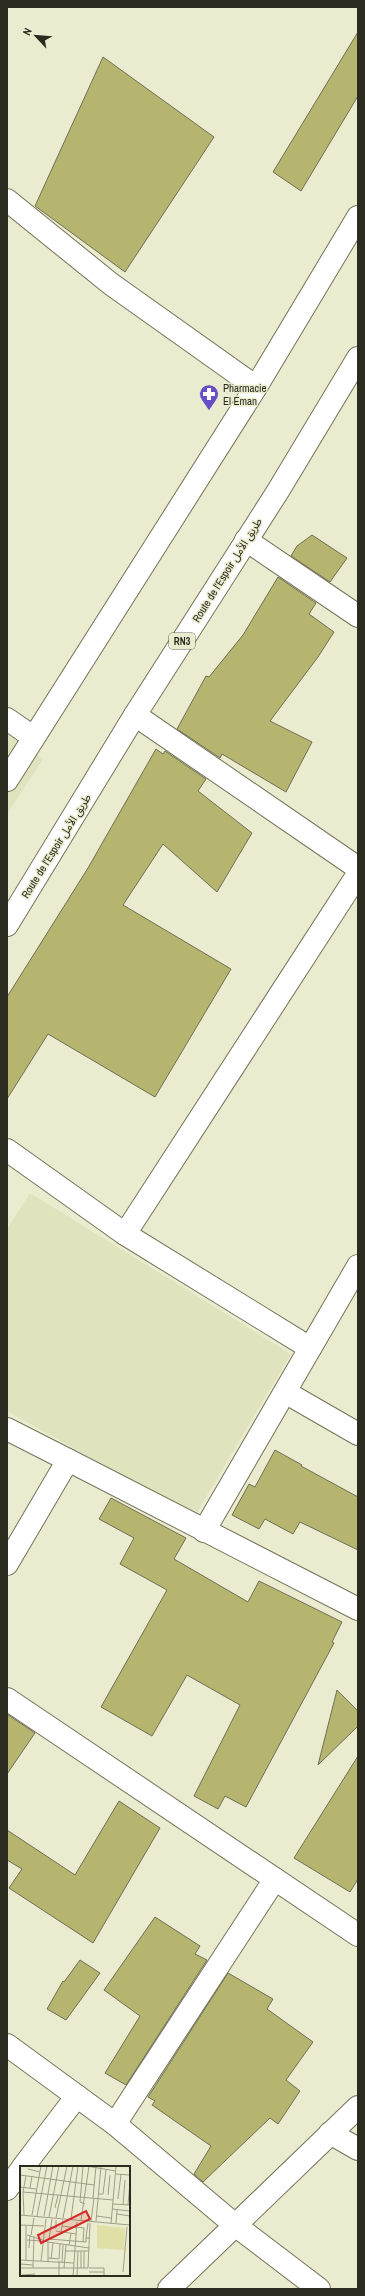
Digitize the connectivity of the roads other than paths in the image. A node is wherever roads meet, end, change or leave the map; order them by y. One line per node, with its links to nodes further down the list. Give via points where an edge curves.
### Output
1 (7, 200): 4 (main road, via 111,284)
2 (358, 217): 4 (main road)
3 (358, 358): 5 (main road, Route de l’Espoir طريق الأمل / RN3)
4 (256, 387): 9 (main road)
5 (246, 540): 6 (main road); 7 (main road, Route de l’Espoir طريق الأمل / RN3)
6 (358, 616)
7 (135, 715): 11 (main road); 13 (main road, Route de l’Espoir طريق الأمل / RN3)
8 (7, 719): 9 (main road)
9 (33, 737): 10 (main road)
10 (7, 780)
11 (358, 868)
12 (358, 874): 15 (main road)
13 (7, 925)
14 (7, 1150): 15 (main road)
15 (125, 1234): 17 (main road)
16 (358, 1266): 17 (main road)
17 (310, 1348): 18 (main road)
18 (285, 1392): 20 (main road); 22 (main road)
19 (7, 1429): 21 (main road)
20 (358, 1434)
21 (68, 1460): 22 (main road); 23 (main road)
22 (204, 1531): 24 (main road)
23 (7, 1564)
24 (358, 1609)
25 (7, 1699): 26 (main road)
26 (275, 1879): 27 (main road); 31 (main road)
27 (358, 1934)
28 (7, 2045): 29 (main road)
29 (76, 2096): 31 (main road); 34 (main road)
30 (358, 2107): 32 (main road)
31 (115, 2124): 37 (main road)
32 (330, 2133): 33 (main road); 37 (main road)
33 (358, 2150)
34 (25, 2166)
35 (20, 2171): 36 (main road)
36 (7, 2189)
37 (235, 2225): 38 (main road); 39 (main road)
38 (315, 2288)
39 (170, 2289)

